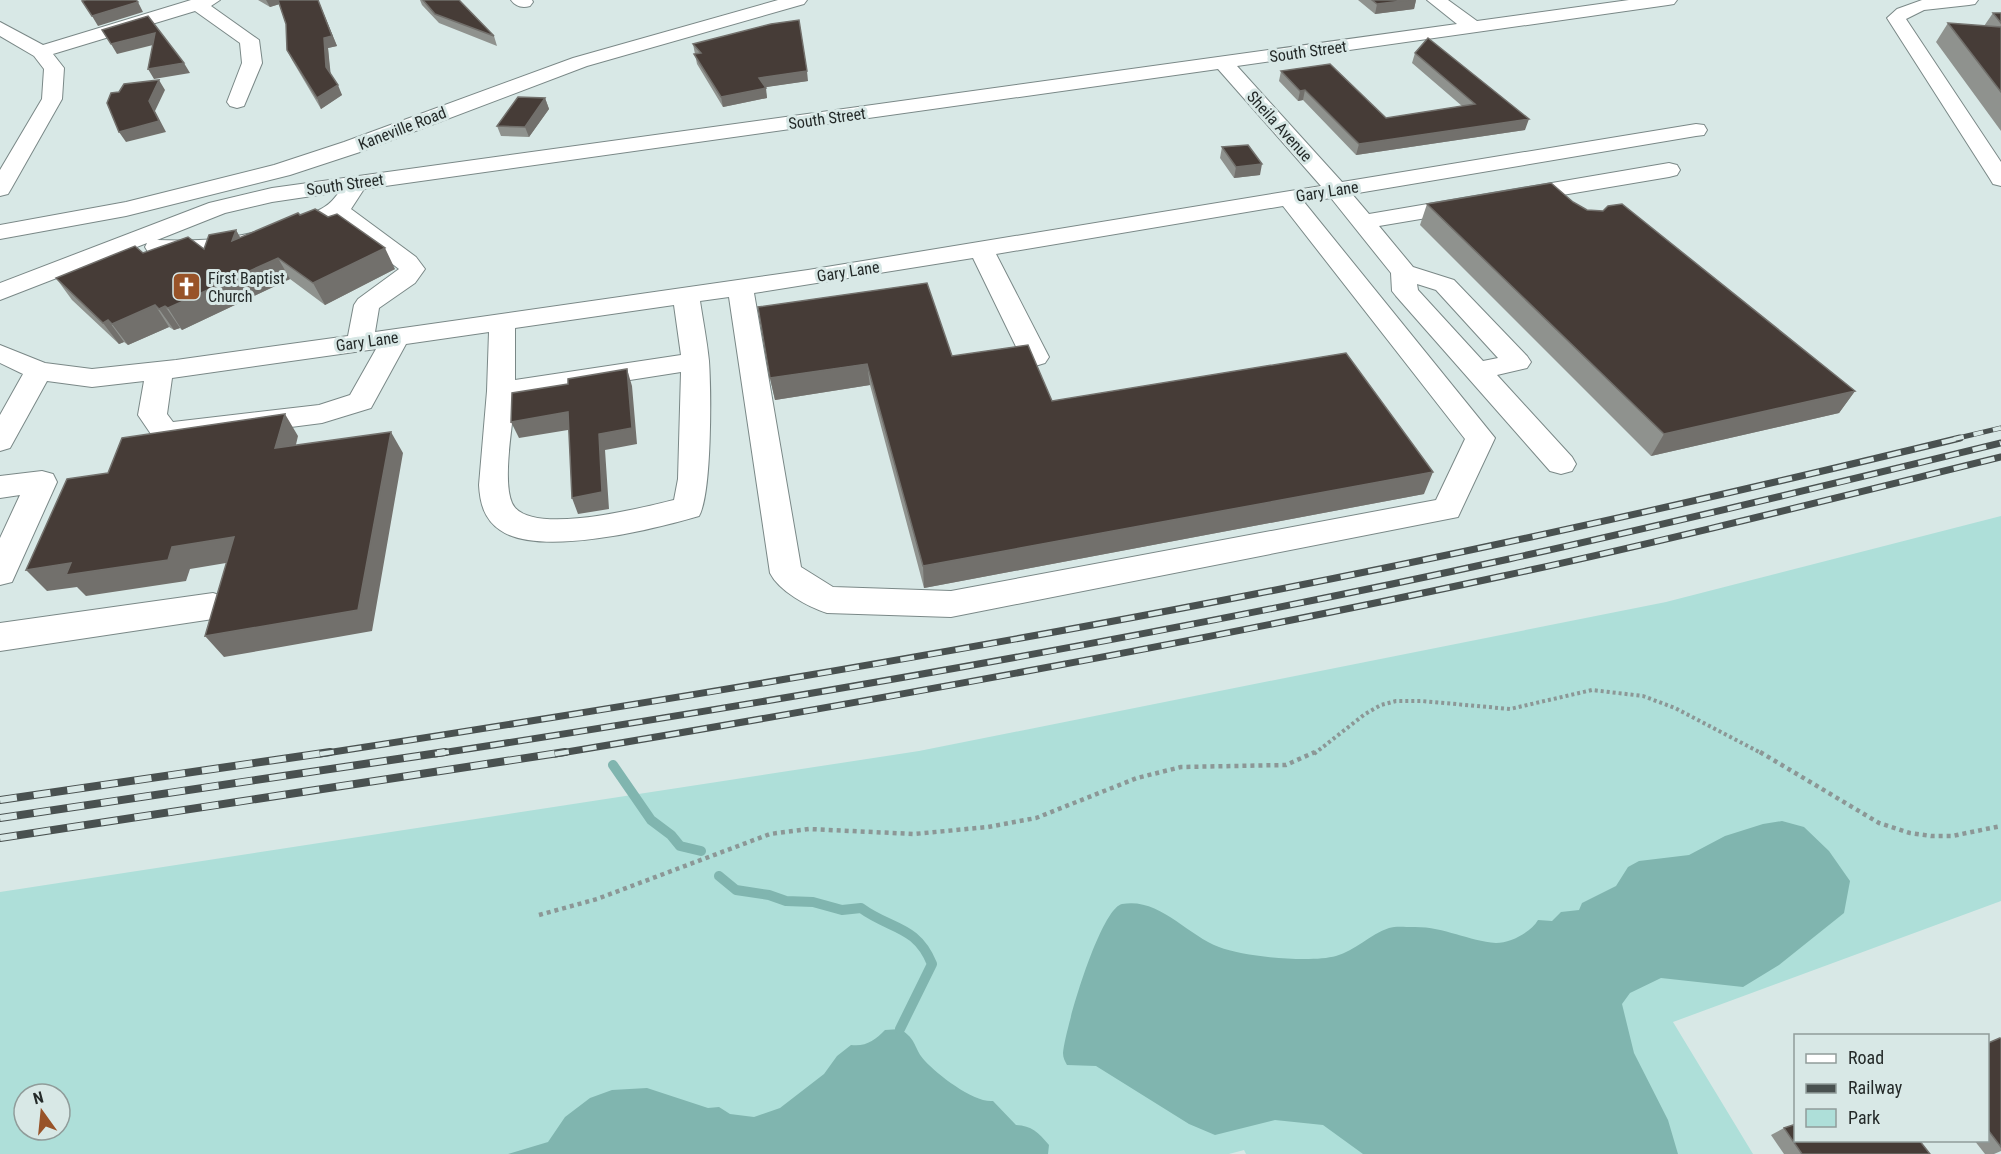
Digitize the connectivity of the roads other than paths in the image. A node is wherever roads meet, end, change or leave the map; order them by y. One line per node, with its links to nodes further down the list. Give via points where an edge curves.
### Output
1 (798, 0): 24 (street, Kaneville Road, via 580,62 282,170 126,209)
2 (1436, 0): 7 (street)
3 (1668, 0): 7 (street, South Street)
4 (1969, 0): 15 (street, via 1915,8 1896,18)
5 (204, 2): 8 (street); 10 (street, via 249,40 252,47 252,62)
6 (0, 28): 8 (street)
7 (1474, 28): 9 (street, South Street)
8 (41, 52): 13 (street, via 54,68 52,99)
9 (1224, 63): 16 (street, South Street); 18 (street, Sheila Avenue)
10 (237, 102)
11 (1696, 130): 18 (street, Gary Lane)
12 (0, 142): 13 (street)
13 (27, 143): 17 (street)
14 (1669, 170): 19 (street)
15 (2001, 179)
16 (357, 183): 21 (street); 25 (street, South Street, via 272,195 218,208)
17 (1, 187)
18 (1336, 189): 20 (street, Gary Lane); 23 (street, Sheila Avenue)
19 (1546, 191): 22 (street); 23 (street)
20 (1288, 197): 26 (street, Gary Lane); 28 (street, via 1480,438 1447,509 951,604 827,600 786,573)
21 (338, 211): 25 (street, via 277,235 232,246 188,249); 33 (street, via 412,269 406,278 367,305)
22 (1569, 212)
23 (1363, 222): 27 (street, Sheila Avenue)
24 (0, 232)
25 (126, 243): 29 (street, South Street)
26 (981, 249): 28 (street, Gary Lane); 35 (street)
27 (1404, 272): 39 (street, via 1405,291); 39 (street, via 1445,285 1517,362)
28 (740, 287): 30 (street, Gary Lane)
29 (0, 292)
30 (687, 295): 31 (street, Gary Lane); 36 (street)
31 (502, 322): 32 (street, Gary Lane); 40 (street)
32 (396, 337): 33 (street, Gary Lane); 38 (street, via 361,401 322,414 165,433 152,416)
33 (360, 342): 38 (street, Gary Lane)
34 (0, 353): 37 (street, Gary Lane)
35 (1035, 357)
36 (695, 361): 40 (street); 40 (street, via 693,479 688,508 581,530 514,526 499,511 493,482)
37 (39, 370): 38 (street, Gary Lane, via 92,378); 41 (street)
38 (160, 370)
39 (1477, 371): 42 (street)
40 (501, 391)
41 (0, 441)
42 (1561, 464)
43 (0, 487): 44 (street, via 42,482)
44 (0, 573)
45 (213, 606): 46 (street)
46 (0, 637)

